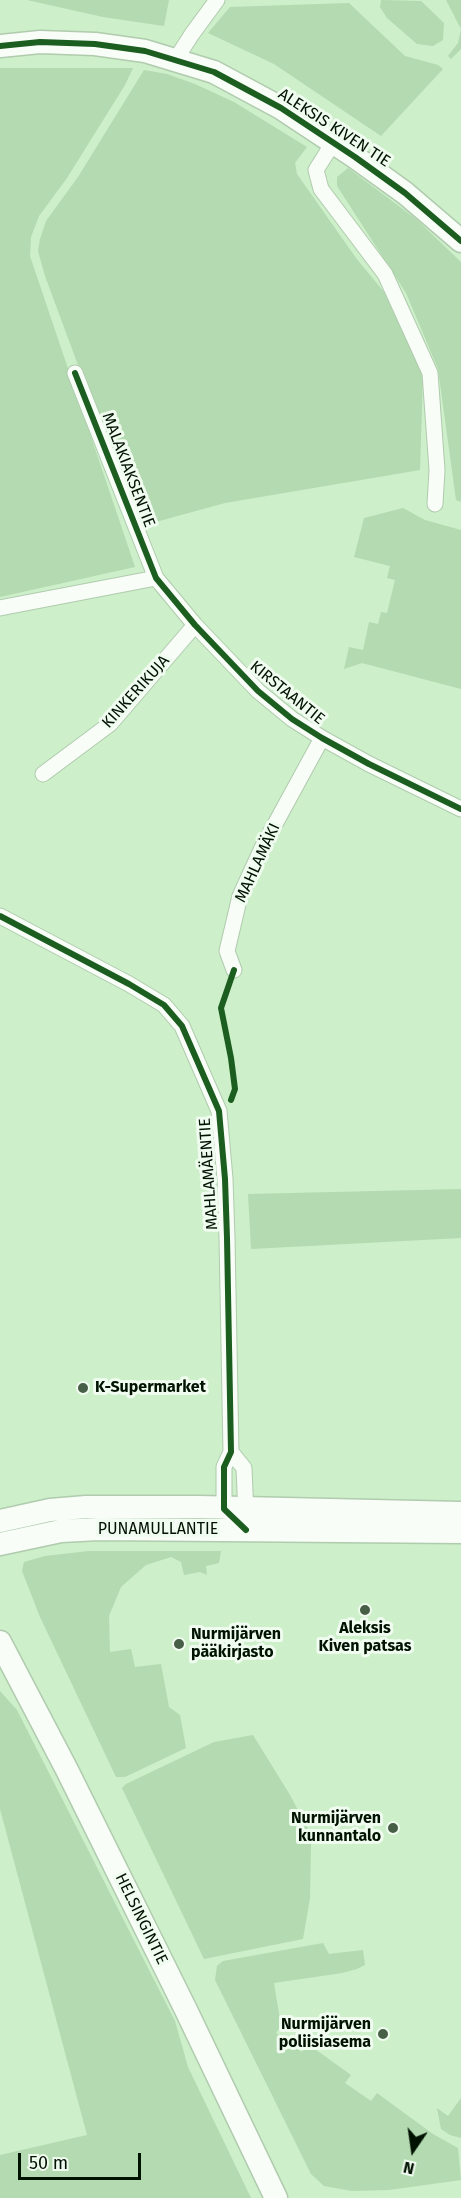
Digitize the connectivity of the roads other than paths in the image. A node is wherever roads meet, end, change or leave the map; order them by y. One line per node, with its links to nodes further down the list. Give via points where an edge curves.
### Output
1 (217, 0): 3 (street)
2 (0, 46): 3 (street, ALEKSIS KIVEN TIE, via 40,42 95,44)
3 (176, 59): 4 (street, ALEKSIS KIVEN TIE, via 214,72 281,108)
4 (333, 143): 5 (street, ALEKSIS KIVEN TIE, via 405,193); 7 (street, via 316,170 321,189 385,274 430,373 437,470)
5 (461, 241)
6 (75, 373): 8 (street, MALAKIAKSENTIE)
7 (435, 504)
8 (156, 578): 9 (street); 10 (street, KIRSTAANTIE)
9 (0, 608)
10 (195, 625): 11 (street, KIRSTAANTIE, via 258,691); 12 (street, KINKERIKUJA, via 110,724)
11 (322, 738): 13 (street, KIRSTAANTIE); 15 (street, MAHLAMÄKI, via 240,896 227,951)
12 (43, 774)
13 (461, 809)
14 (0, 916): 16 (street, MAHLAMÄENTIE, via 164,1005 182,1026 219,1111 225,1179)
15 (234, 970)
16 (231, 1452): 18 (street, MAHLAMÄENTIE, via 224,1467); 18 (street, MAHLAMÄENTIE, via 244,1468)
17 (461, 1513): 18 (street, PUNAMULLANTIE)
18 (238, 1516): 19 (street, PUNAMULLANTIE, via 86,1507); 20 (street, PUNAMULLANTIE); 21 (street, PUNAMULLANTIE, via 61,1531)
19 (0, 1521)
20 (461, 1532)
21 (0, 1544)
22 (0, 1642): 23 (street, HELSINGINTIE, via 181,1999)
23 (276, 2198)

